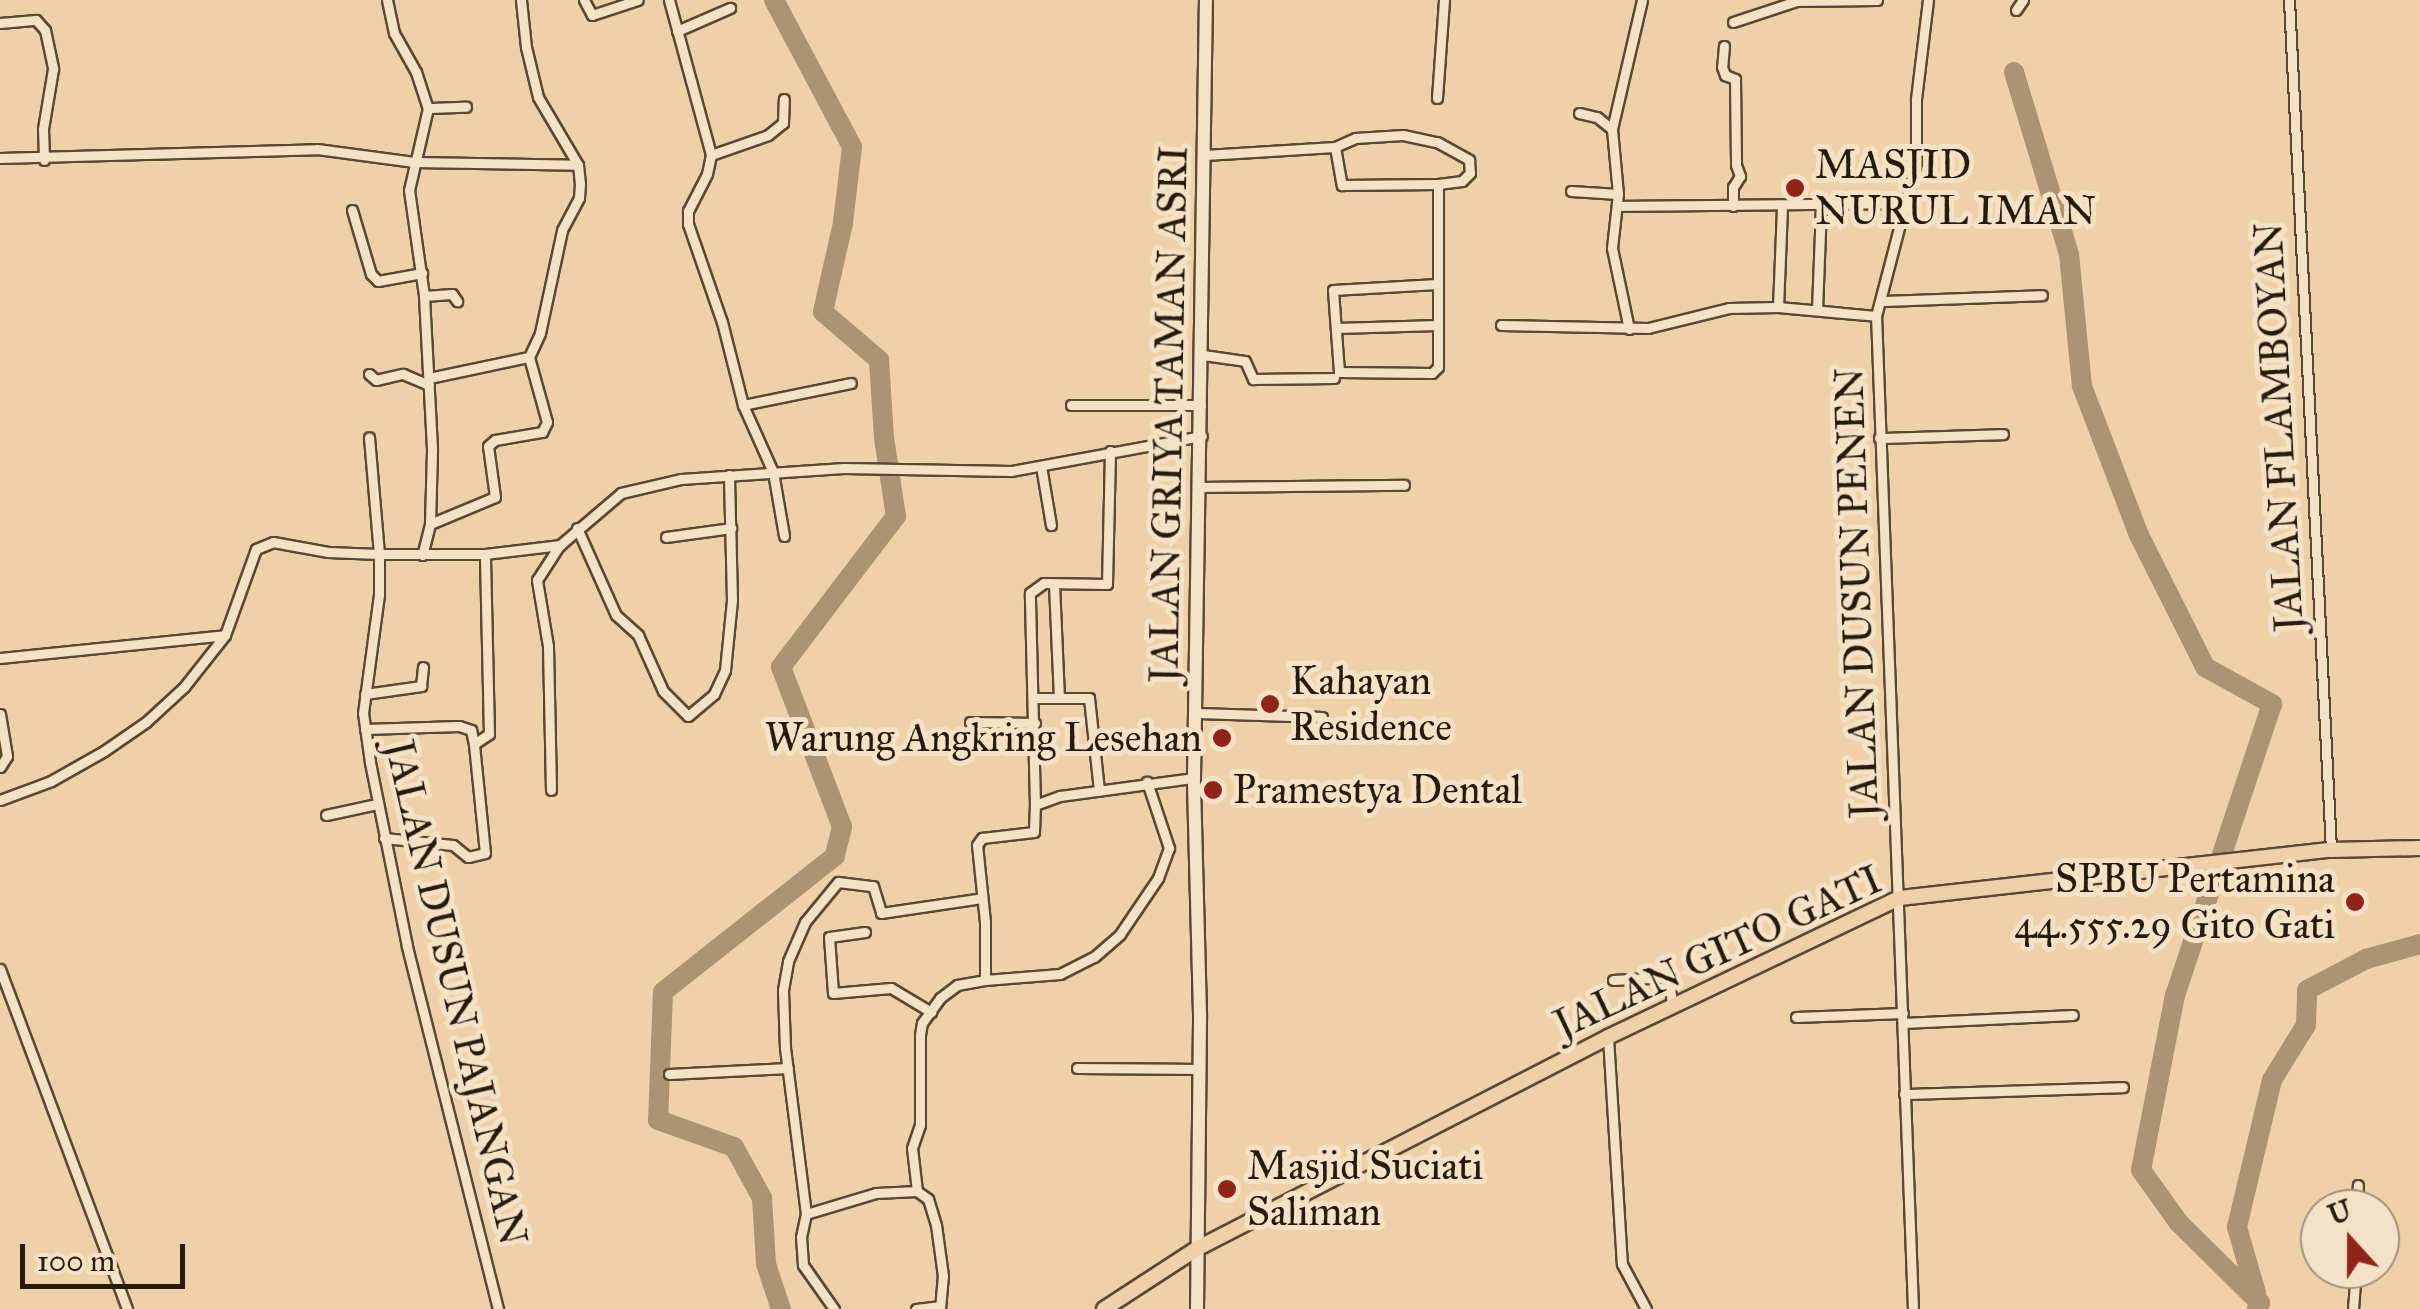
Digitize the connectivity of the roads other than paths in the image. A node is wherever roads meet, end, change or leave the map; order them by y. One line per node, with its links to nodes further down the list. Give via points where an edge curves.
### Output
1 (387, 0): 22 (street, via 394,34)
2 (521, 0): 31 (street, via 538,98)
3 (584, 0): 4 (street, via 592,16)
4 (638, 0)
5 (669, 0): 17 (street)
6 (1206, 0): 27 (street, JALAN GRIYA TAMAN ASRI)
7 (1444, 0): 19 (street)
8 (1642, 0): 24 (street)
9 (1877, 0): 15 (street, via 1797,1)
10 (1928, 0): 35 (street, JALAN DUSUN PENEN, via 1916,155)
11 (2023, 0): 14 (street)
12 (2288, 0): 108 (street, JALAN FLAMBOYAN)
13 (730, 8): 17 (street)
14 (2016, 10)
15 (1733, 22)
16 (0, 23): 29 (street, via 36,20 45,30 53,69)
17 (677, 30): 26 (street)
18 (1724, 46): 37 (street, via 1722,68 1735,78 1740,176)
19 (1438, 98)
20 (784, 100): 26 (street, via 783,123 768,135)
21 (466, 107): 22 (street)
22 (428, 108): 30 (street)
23 (1580, 113): 24 (street)
24 (1612, 128): 34 (street)
25 (1335, 147): 27 (street); 32 (street, via 1342,184); 32 (street, via 1355,138 1403,135 1438,142 1469,160 1470,173 1462,182)
26 (711, 155): 60 (street, via 688,224)
27 (1205, 155): 54 (street, JALAN GRIYA TAMAN ASRI)
28 (0, 158): 29 (street)
29 (44, 160): 30 (street, via 317,149)
30 (414, 162): 31 (street); 41 (street, via 410,206)
31 (578, 165): 55 (street, via 578,198 562,230)
32 (1438, 184): 42 (street)
33 (1570, 191): 34 (street)
34 (1618, 194): 36 (street)
35 (1905, 203): 38 (street); 46 (street, JALAN DUSUN PENEN)
36 (1618, 206): 37 (street); 53 (street, via 1612,248)
37 (1733, 206): 39 (street)
38 (1821, 206): 39 (street); 48 (street)
39 (1782, 207): 47 (street)
40 (352, 210): 41 (street, via 378,281)
41 (422, 273): 44 (street)
42 (1436, 284): 50 (street); 52 (street, via 1339,286 1332,294)
43 (2042, 295): 46 (street)
44 (424, 296): 45 (street, via 452,294); 58 (street)
45 (458, 301)
46 (1882, 301): 49 (street, JALAN DUSUN PENEN)
47 (1778, 307): 48 (street); 53 (street, via 1714,310)
48 (1817, 310): 49 (street)
49 (1876, 316): 66 (street, JALAN DUSUN PENEN)
50 (1438, 325): 52 (street); 52 (street, via 1439,363 1432,373 1338,372)
51 (1502, 325): 53 (street)
52 (1336, 328)
53 (1629, 329)
54 (1203, 356): 57 (street, via 1245,361 1253,379); 62 (street, JALAN GRIYA TAMAN ASRI)
55 (529, 357): 58 (street); 73 (street, via 547,414 542,432 494,440 488,446 495,498)
56 (369, 374): 58 (street, via 376,380 403,374)
57 (1334, 378)
58 (429, 382): 73 (street)
59 (852, 383): 60 (street)
60 (744, 405): 69 (street)
61 (1071, 405): 62 (street)
62 (1201, 405): 64 (street, JALAN GRIYA TAMAN ASRI)
63 (2003, 434): 66 (street)
64 (1202, 436): 67 (street); 72 (street, JALAN GRIYA TAMAN ASRI)
65 (370, 437): 80 (street, JALAN DUSUN PAJANGAN)
66 (1879, 438): 110 (street, JALAN DUSUN PENEN)
67 (1110, 451): 68 (street); 83 (street, via 1107,584)
68 (1040, 466): 69 (street, via 976,473); 74 (street)
69 (773, 472): 70 (street); 77 (street)
70 (729, 476): 75 (street, via 637,486); 76 (street)
71 (1404, 485): 72 (street)
72 (1202, 487): 90 (street, JALAN GRIYA TAMAN ASRI)
73 (430, 524): 82 (street)
74 (1051, 526)
75 (577, 528): 76 (street, via 616,615 638,635 663,691 688,716 714,694 726,670); 79 (street)
76 (731, 528): 78 (street)
77 (784, 536)
78 (666, 537)
79 (560, 545): 81 (street); 100 (street, via 537,580 548,646)
80 (379, 554): 82 (street); 84 (street, via 264,544 252,557); 87 (street, JALAN DUSUN PAJANGAN)
81 (485, 554): 82 (street); 96 (street, via 492,723 484,741)
82 (422, 555)
83 (1054, 584): 88 (street); 89 (street, via 1034,586 1030,593)
84 (225, 635): 85 (street); 102 (street, via 146,722 51,780)
85 (0, 658)
86 (423, 667): 87 (street, via 422,686)
87 (365, 694): 95 (street, JALAN DUSUN PAJANGAN)
88 (1059, 697): 89 (street); 101 (street, via 1090,700)
89 (1034, 698): 94 (street)
90 (1198, 713): 92 (street); 98 (street, JALAN GRIYA TAMAN ASRI)
91 (0, 714): 97 (street, via 7,756)
92 (1322, 717)
93 (970, 722): 94 (street)
94 (1034, 724): 104 (street)
95 (364, 728): 96 (street, via 459,726 471,730); 103 (street, JALAN DUSUN PAJANGAN)
96 (474, 744): 106 (street, via 485,853 468,857 453,844)
97 (0, 767)
98 (1194, 778): 99 (street); 123 (street, JALAN GRIYA TAMAN ASRI)
99 (1147, 782): 101 (street); 113 (street, via 1170,848 1120,934 1060,974)
100 (551, 790)
101 (1098, 790): 104 (street)
102 (0, 800)
103 (378, 804): 105 (street); 106 (street, JALAN DUSUN PAJANGAN)
104 (1035, 805): 109 (street, via 1034,832 982,838 978,845)
105 (326, 814)
106 (384, 838): 134 (street, JALAN DUSUN PAJANGAN)
107 (2420, 848): 108 (main road, JALAN GITO GATI)
108 (2331, 850): 110 (main road, JALAN GITO GATI)
109 (982, 898): 113 (street); 121 (street, via 881,913 873,886 834,885 805,922 788,961)
110 (1900, 898): 115 (main road, JALAN GITO GATI); 119 (street, JALAN DUSUN PENEN)
111 (866, 932): 116 (street, via 829,937 833,993 891,988)
112 (0, 969): 133 (street)
113 (984, 980): 116 (street, via 957,985)
114 (1613, 980): 115 (street, via 1669,977)
115 (1672, 1006): 120 (main road, JALAN GITO GATI)
116 (931, 1012): 129 (street, via 920,1035 920,1125 912,1148)
117 (2073, 1016): 119 (street)
118 (1796, 1017): 119 (street)
119 (1903, 1018): 126 (street, JALAN DUSUN PENEN)
120 (1608, 1037): 131 (main road, JALAN GITO GATI); 139 (street, via 1622,1264)
121 (788, 1068): 124 (street); 130 (street)
122 (1078, 1068): 123 (street)
123 (1199, 1069): 131 (street, JALAN GRIYA TAMAN ASRI)
124 (669, 1074)
125 (2123, 1087): 126 (street)
126 (1904, 1094): 140 (street, JALAN DUSUN PENEN)
127 (2358, 1185): 128 (street)
128 (2358, 1189)
129 (918, 1192): 130 (street, via 876,1192); 132 (street, via 936,1225)
130 (806, 1214): 135 (street, via 803,1265)
131 (1198, 1248): 137 (main road, JALAN GITO GATI); 138 (street, JALAN GRIYA TAMAN ASRI)
132 (940, 1308): 136 (street)
133 (127, 1309)
134 (498, 1309)
135 (834, 1309)
136 (916, 1309)
137 (1104, 1309)
138 (1197, 1309)
139 (1646, 1309)
140 (1912, 1309)

